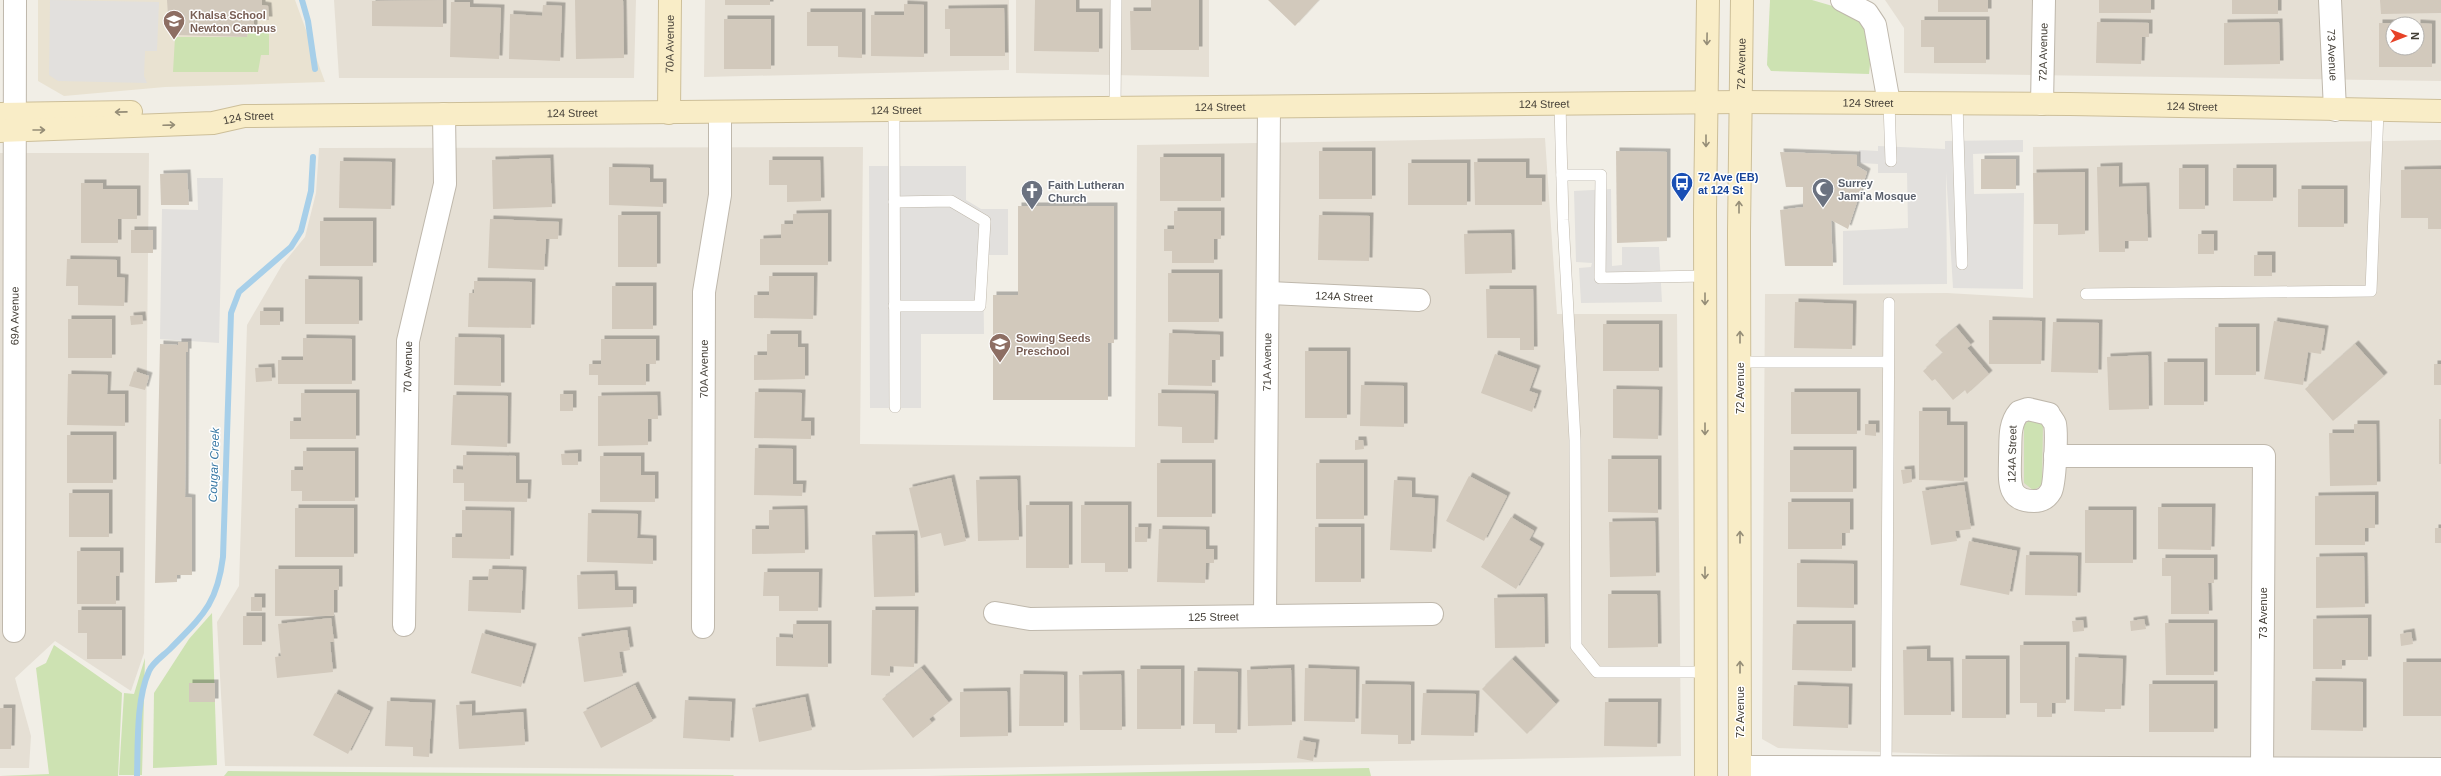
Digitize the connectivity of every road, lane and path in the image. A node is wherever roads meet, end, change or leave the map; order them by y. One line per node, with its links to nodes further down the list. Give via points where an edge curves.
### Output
1 (15, 0): 24 (street, 69A Avenue)
2 (670, 0): 22 (street, 70A Avenue)
3 (1116, 0): 16 (lane)
4 (1708, 0): 9 (street, one-way to 9)
5 (1742, 0): 10 (street, 72 Avenue)
6 (1842, 0): 11 (street, via 1867,13 1875,25)
7 (2044, 0): 14 (street, 72A Avenue)
8 (2330, 0): 17 (street, 73 Avenue)
9 (1706, 102): 10 (street, 124 Street); 13 (street, 124 Street); 29 (street, one-way to 29)
10 (1741, 102): 11 (street, 124 Street); 35 (street, 72 Avenue, one-way to 10)
11 (1889, 103): 12 (street, 124 Street); 25 (lane)
12 (1957, 103): 14 (street, 124 Street); 28 (lane)
13 (1560, 104): 15 (street, 124 Street); 26 (lane)
14 (2042, 104): 17 (street, 124 Street)
15 (1269, 107): 16 (street, 124 Street); 30 (street, 71A Avenue)
16 (1115, 109): 18 (street, 124 Street)
17 (2335, 110): 19 (street, 124 Street)
18 (894, 111): 21 (street, 124 Street); 27 (lane)
19 (2378, 111): 20 (street, 124 Street); 31 (lane, via 2371,291)
20 (2441, 111)
21 (720, 112): 22 (street, 124 Street); 43 (street, 70A Avenue, via 720,195 704,292)
22 (669, 113): 23 (street, 124 Street)
23 (444, 114): 24 (street, 124 Street, via 244,116 213,123); 42 (street, 70 Avenue, via 445,184 408,341)
24 (8, 122): 44 (street, 69A Avenue)
25 (1891, 161)
26 (1562, 175): 29 (lane, via 1601,175 1600,278); 45 (lane, via 1575,440 1576,646 1597,672)
27 (894, 202): 34 (lane); 34 (lane, via 951,201 985,221 980,306)
28 (1962, 264)
29 (1705, 276): 45 (street, one-way to 45)
30 (1269, 293): 32 (street, 124A Street); 41 (street, 71A Avenue)
31 (2086, 294)
32 (1419, 300)
33 (1889, 303): 36 (lane)
34 (894, 306): 37 (lane)
35 (1740, 362): 36 (lane); 49 (street, 72 Avenue, one-way to 35)
36 (1888, 362): 46 (lane)
37 (895, 408)
38 (2055, 456): 47 (street, 73 Avenue, via 2264,456)
39 (995, 612): 41 (street, 125 Street, via 1030,619)
40 (1432, 614): 41 (street, 125 Street)
41 (1265, 616)
42 (404, 625)
43 (703, 627)
44 (14, 631)
45 (1705, 672): 50 (street)
46 (1886, 766): 47 (street); 49 (street)
47 (2262, 769): 48 (street)
48 (2441, 769)
49 (1740, 771)
50 (1706, 776)

